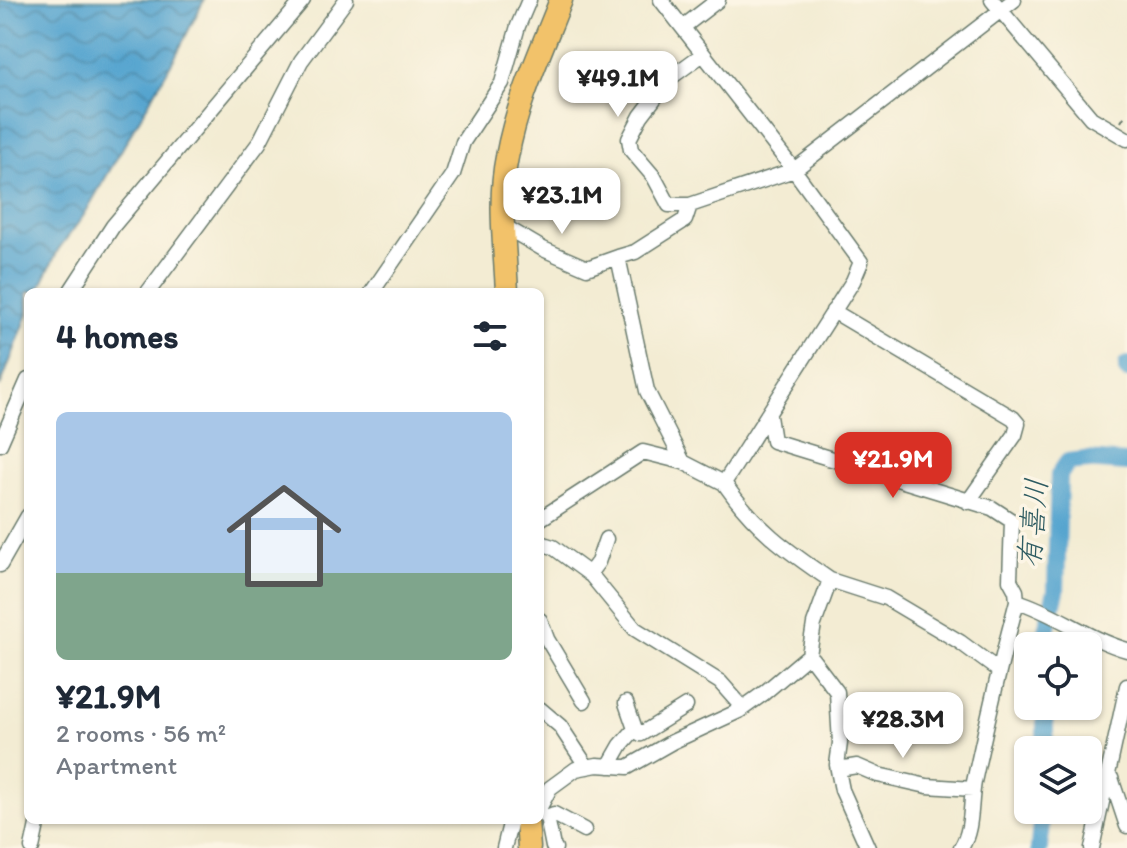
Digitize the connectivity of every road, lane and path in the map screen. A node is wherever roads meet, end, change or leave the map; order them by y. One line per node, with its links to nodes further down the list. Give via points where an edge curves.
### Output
1 (303, 0): 16 (street, via 113,226)
2 (346, 0): 17 (street, via 301,61 259,143)
3 (529, 0): 18 (street, via 502,83 463,142 453,174)
4 (561, 0): 14 (highway, via 518,112 506,160)
5 (661, 0): 9 (street)
6 (718, 0): 9 (street)
7 (1014, 0): 8 (street)
8 (996, 5): 11 (street, via 1091,118); 12 (street)
9 (683, 27): 10 (street)
10 (703, 54): 12 (street); 13 (street, via 670,78 629,139 669,205)
11 (1127, 139)
12 (794, 170): 13 (street); 20 (street, via 861,262)
13 (690, 205): 15 (street, via 685,220)
14 (504, 226): 15 (street, via 587,268); 19 (highway)
15 (618, 257): 24 (street, via 647,391)
16 (73, 288)
17 (151, 288)
18 (375, 288)
19 (507, 288)
20 (833, 311): 22 (street); 26 (street, via 1018,424)
21 (24, 389): 23 (street)
22 (769, 416): 25 (street); 26 (street, via 773,441)
23 (0, 444)
24 (683, 462): 25 (street); 27 (street, via 643,452)
25 (724, 483): 33 (street, via 777,544)
26 (968, 502): 34 (street, via 992,508 1012,521 1010,580)
27 (544, 516)
28 (24, 523): 31 (street)
29 (606, 539): 32 (street)
30 (544, 544): 32 (street)
31 (0, 565)
32 (589, 574): 43 (street, via 635,629 720,682)
33 (830, 580): 37 (street); 38 (street, via 886,598)
34 (1017, 601): 36 (street); 38 (street)
35 (544, 631): 40 (street)
36 (1127, 650)
37 (809, 655): 43 (street); 50 (street, via 837,692)
38 (998, 670): 52 (street)
39 (1127, 686): 51 (street)
40 (584, 701)
41 (626, 703): 47 (street)
42 (686, 706): 47 (street, via 641,734)
43 (743, 708): 48 (street, via 628,767)
44 (544, 711): 45 (street)
45 (563, 711)
46 (544, 712): 49 (street)
47 (635, 729): 48 (street)
48 (609, 766): 49 (street)
49 (587, 767): 53 (street, via 550,788)
50 (838, 769): 52 (street, via 857,766 927,786); 65 (street)
51 (1109, 774): 59 (street); 67 (street)
52 (973, 789): 66 (street, via 970,829)
53 (544, 802)
54 (544, 814): 60 (street)
55 (37, 824): 61 (street)
56 (510, 824): 62 (street)
57 (536, 824): 63 (highway)
58 (544, 824): 64 (street)
59 (1127, 826)
60 (584, 830)
61 (32, 848)
62 (504, 848)
63 (529, 848)
64 (555, 848)
65 (868, 848)
66 (961, 848)
67 (1092, 848)

